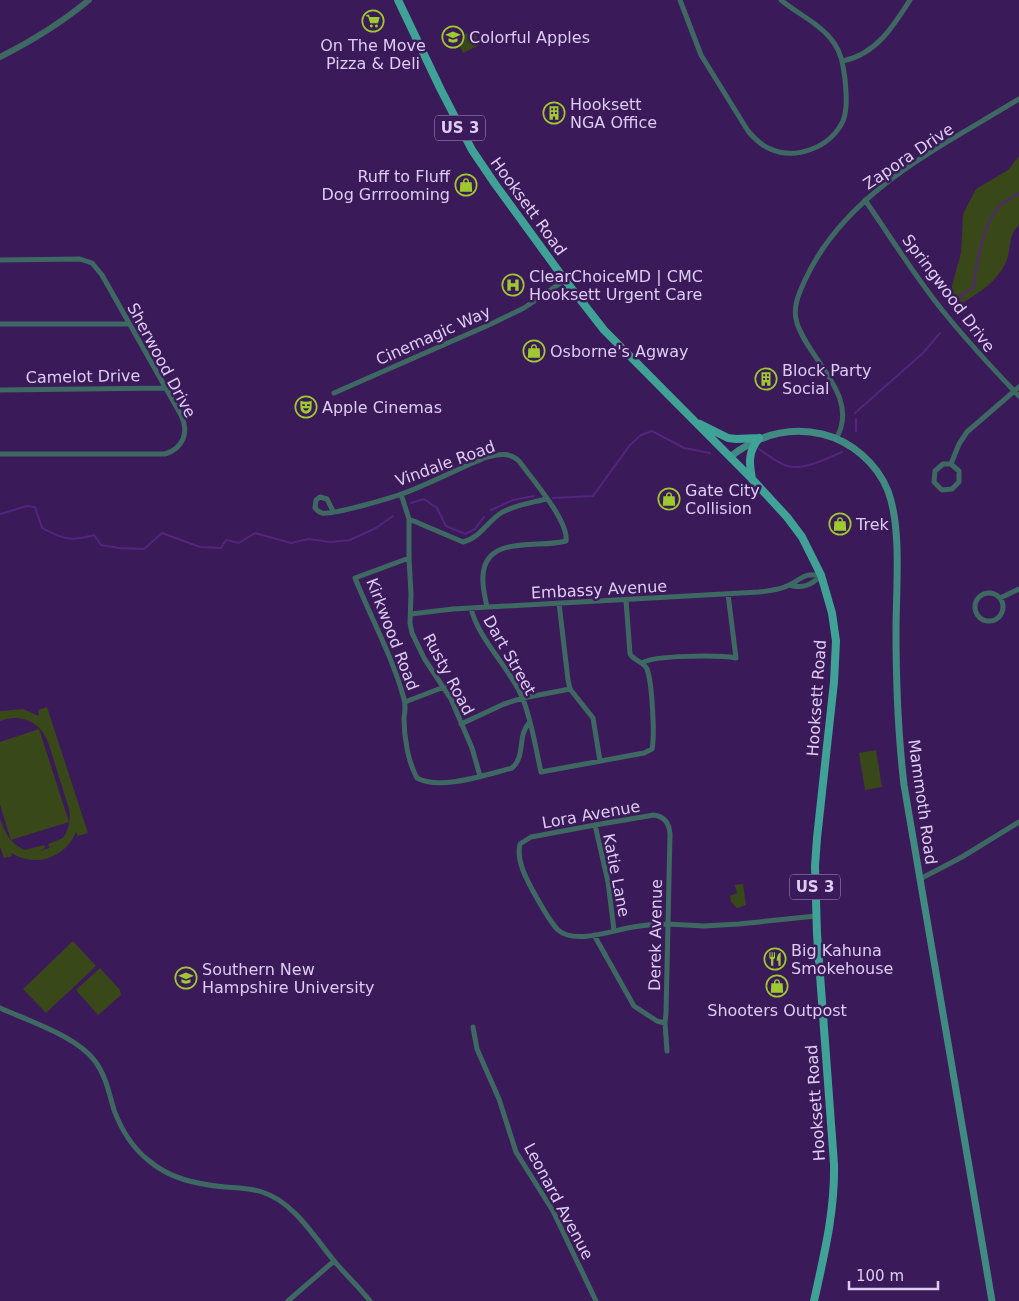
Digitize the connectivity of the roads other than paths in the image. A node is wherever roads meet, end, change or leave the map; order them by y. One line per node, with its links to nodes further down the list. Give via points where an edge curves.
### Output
1 (89, 0): 6 (street, via 48,31)
2 (398, 0): 11 (main road, Hooksett Road / US 3, via 472,150)
3 (680, 0): 7 (street, via 701,55 748,131 769,148 802,152 816,148 837,131 844,119 846,106)
4 (781, 0): 7 (street, via 826,33)
5 (910, 0): 7 (street, via 880,41 858,56)
6 (0, 57)
7 (843, 61)
8 (1019, 99): 9 (street, Zapora Drive, via 918,161)
9 (865, 200): 15 (street, Springwood Drive, via 947,316 982,358); 21 (street, Zapora Drive, via 848,216 815,260 796,305 797,324 841,402 843,424)
10 (0, 260): 13 (street, Sherwood Drive, via 80,259 92,262)
11 (565, 280): 17 (street, Cinemagic Way, via 530,305); 19 (main road, Hooksett Road / US 3, via 604,330)
12 (0, 324): 13 (street)
13 (129, 324): 14 (street, Sherwood Drive)
14 (166, 388): 16 (street, Camelot Drive); 22 (street, Sherwood Drive, via 186,427 183,441 172,452)
15 (1017, 389): 18 (street, Springwood Drive); 24 (street, via 967,432)
16 (0, 390)
17 (334, 393)
18 (1019, 396)
19 (695, 422): 20 (main road, via 728,438); 23 (main road, Hooksett Road / US 3)
20 (759, 438): 21 (main road, Mammoth Road, via 798,431); 23 (main road, Mammoth Road); 25 (main road, via 750,453)
21 (836, 439): 54 (main road, Mammoth Road, via 876,469 894,512 900,744)
22 (0, 454)
23 (730, 457): 25 (main road, Hooksett Road / US 3)
24 (951, 464): 24 (street, via 943,464 935,471 934,482 942,490 952,490 960,482 959,471)
25 (752, 479): 31 (main road, Hooksett Road / US 3, via 796,528)
26 (401, 494): 27 (street, Vindale Road, via 500,454 519,461); 28 (street, Vindale Road); 29 (street, Rusty Road)
27 (546, 499): 29 (street, via 501,513 476,537 463,542); 38 (street, Vindale Road, via 560,516 566,529 566,541 509,546 496,551 487,562 483,575)
28 (333, 511)
29 (409, 519): 30 (street, Rusty Road)
30 (408, 558): 40 (street, Rusty Road); 45 (street, Kirkwood Road, via 355,578)
31 (822, 575): 32 (street, Embassy Avenue, via 803,576); 32 (street, Embassy Avenue, via 804,587); 55 (main road, Hooksett Road / US 3, via 832,613 836,652 817,838)
32 (789, 585): 34 (street, Embassy Avenue, via 759,592)
33 (1019, 588): 35 (street)
34 (728, 594): 36 (street, Embassy Avenue); 41 (street, via 736,658 652,659)
35 (1000, 598): 35 (street, via 992,594 981,596 976,607 978,615 985,620 997,619 1003,609)
36 (626, 600): 37 (street, Embassy Avenue); 41 (street, via 630,654)
37 (559, 603): 38 (street, Embassy Avenue); 43 (street)
38 (487, 607): 39 (street, Embassy Avenue)
39 (471, 608): 40 (street, Embassy Avenue); 44 (street, Dart Street, via 480,629)
40 (411, 614): 42 (street, Rusty Road, via 415,640)
41 (642, 663): 48 (street, via 650,686 652,749)
42 (444, 687): 45 (street); 47 (street, Rusty Road)
43 (570, 689): 44 (street); 48 (street, via 593,718)
44 (523, 698): 46 (street, Dart Street); 47 (street)
45 (405, 702): 49 (street, Kirkwood Road, via 407,746 417,778 444,782)
46 (529, 723): 48 (street, Dart Street, via 541,772); 49 (street, via 524,731 518,764)
47 (462, 724): 49 (street, Rusty Road)
48 (600, 761)
49 (480, 776)
50 (666, 821): 52 (street, Lora Avenue, via 661,816 654,816); 56 (street, Derek Avenue, via 670,834)
51 (1017, 822): 53 (street); 54 (street)
52 (595, 824): 57 (street, Katie Lane, via 608,882); 58 (street, Lora Avenue, via 531,837 520,844 518,851 529,884 558,930 578,937)
53 (1019, 830)
54 (920, 879): 68 (main road, Mammoth Road)
55 (816, 916): 56 (street, via 704,926); 67 (main road, Hooksett Road / US 3, via 834,1193)
56 (668, 924): 57 (street); 60 (street, Derek Avenue)
57 (614, 930): 58 (street)
58 (594, 935): 60 (street, via 634,1006 657,1021)
59 (0, 1008): 63 (street, via 80,1046 91,1057 104,1077 124,1132 147,1160 182,1180 253,1189 270,1195 291,1210)
60 (665, 1022): 62 (street, Derek Avenue)
61 (473, 1027): 66 (street, Leonard Avenue, via 477,1048 500,1099 516,1152 553,1211)
62 (667, 1051)
63 (334, 1261): 64 (street); 65 (street)
64 (288, 1301)
65 (370, 1301)
66 (596, 1301)
67 (814, 1301)
68 (992, 1301)

